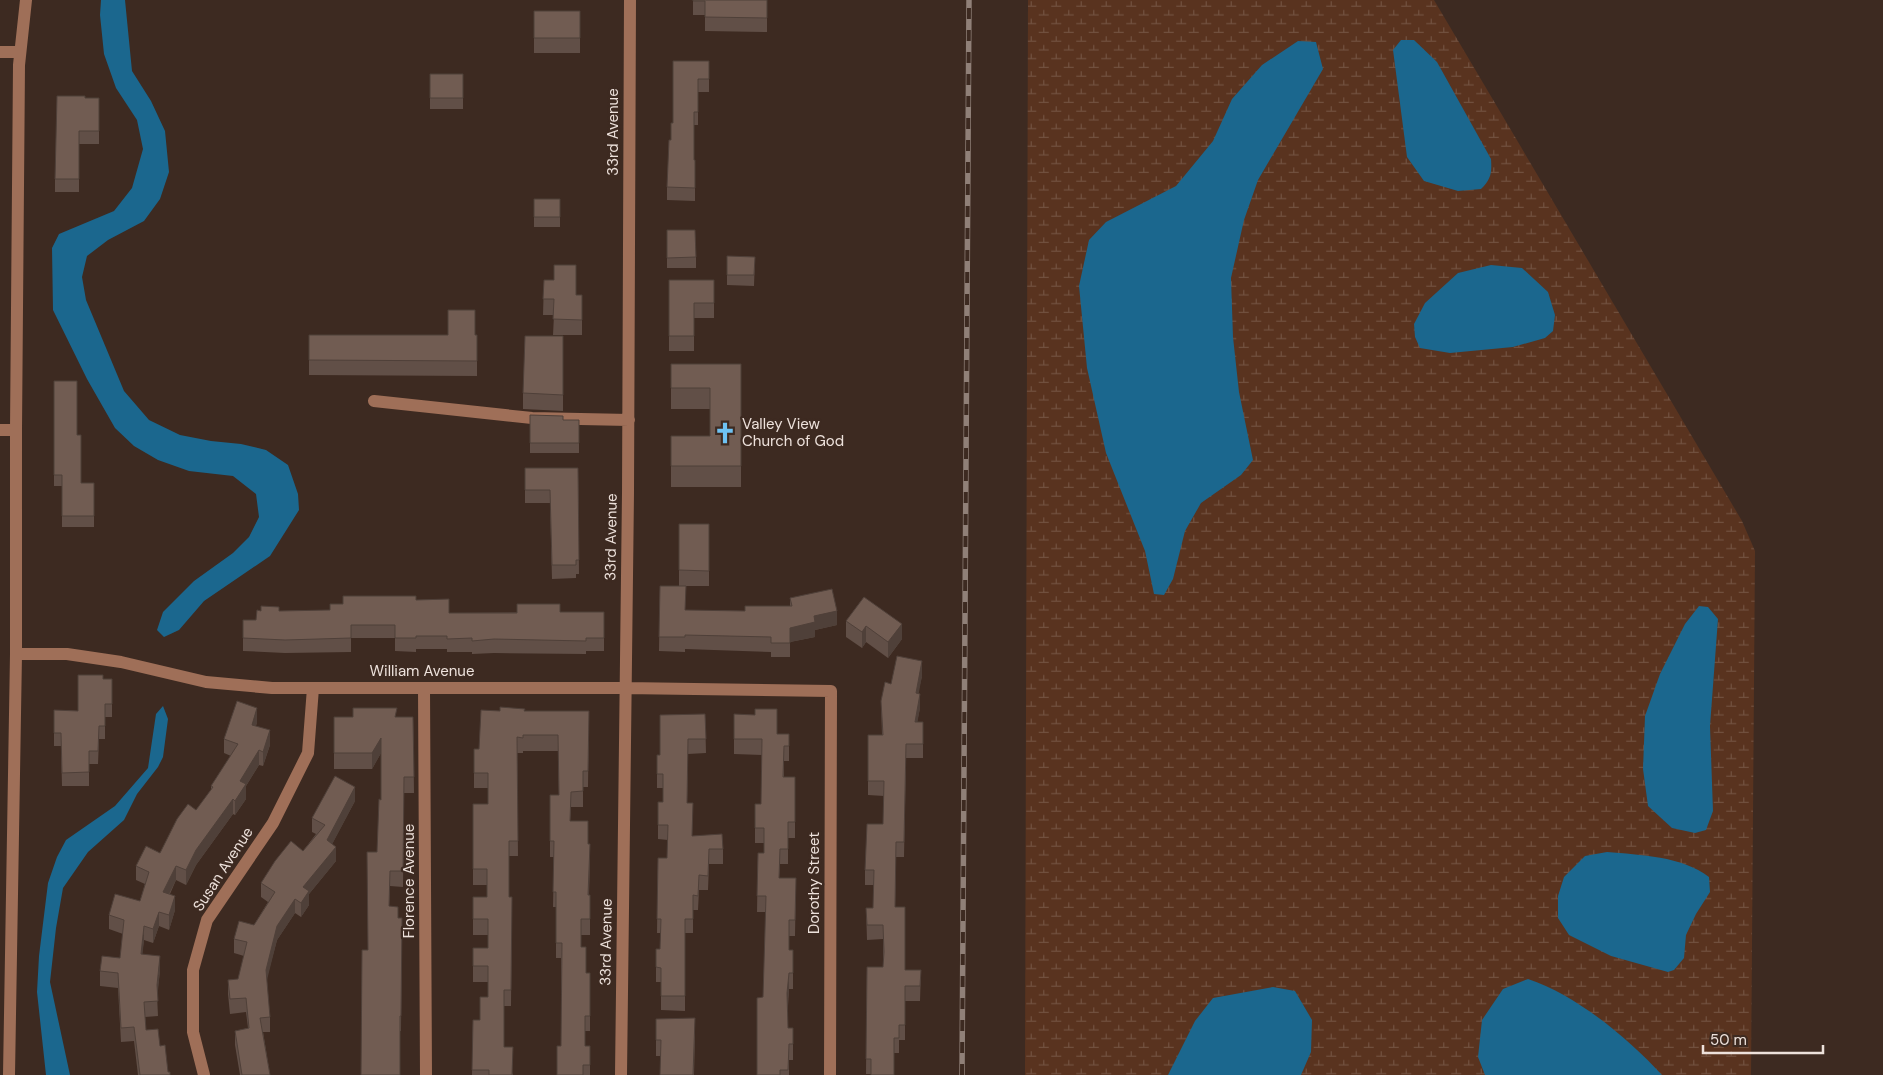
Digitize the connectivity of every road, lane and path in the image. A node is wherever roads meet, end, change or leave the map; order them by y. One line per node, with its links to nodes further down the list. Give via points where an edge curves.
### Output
1 (26, 0): 4 (street)
2 (630, 0): 6 (street, 33rd Avenue)
3 (0, 52): 4 (street)
4 (20, 52): 8 (street)
5 (374, 401): 6 (street, via 532,418)
6 (629, 420): 12 (street, 33rd Avenue)
7 (0, 430): 8 (street)
8 (16, 430): 9 (street)
9 (16, 654): 10 (street, William Avenue, via 67,654 121,662 206,682); 14 (street)
10 (313, 688): 11 (street, William Avenue); 15 (street, Susan Avenue, via 308,753 273,823 207,920 194,970 193,1032)
11 (424, 688): 12 (street, William Avenue); 16 (street, Florence Avenue)
12 (625, 688): 13 (street, William Avenue); 17 (street, 33rd Avenue)
13 (831, 691): 18 (street, Dorothy Street)
14 (9, 1075)
15 (204, 1075)
16 (426, 1075)
17 (621, 1075)
18 (830, 1075)

